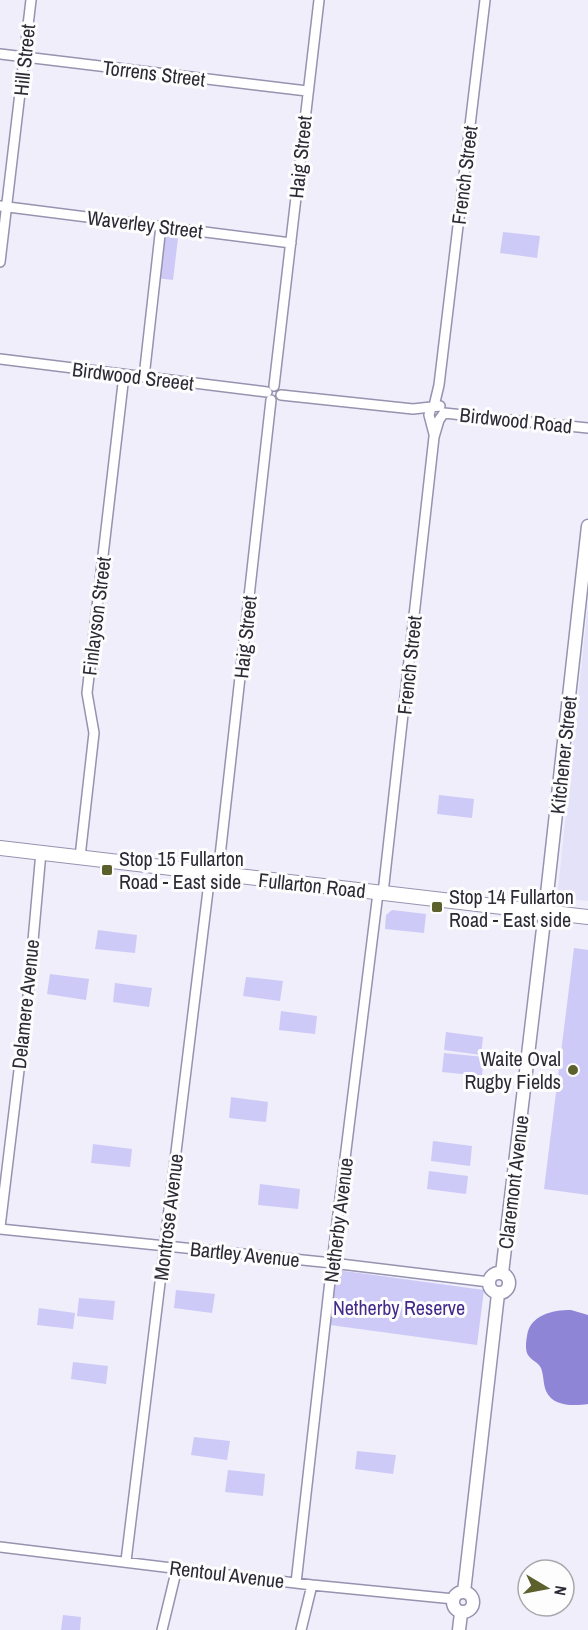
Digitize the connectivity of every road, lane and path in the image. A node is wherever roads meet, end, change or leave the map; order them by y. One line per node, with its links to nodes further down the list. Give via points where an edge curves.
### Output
1 (31, 0): 5 (street, Hill Street)
2 (319, 0): 6 (street, Haig Street)
3 (484, 0): 15 (street, French Street)
4 (0, 54): 5 (street, Torrens Street)
5 (24, 57): 6 (street, Torrens Street); 7 (street, Hill Street)
6 (307, 91): 9 (street, Haig Street)
7 (3, 207): 8 (street, Waverley Street); 10 (street, Hill Street)
8 (161, 226): 9 (street, Waverley Street); 13 (street)
9 (291, 243): 14 (street, Haig Street)
10 (0, 262)
11 (0, 359): 12 (street, Birdwood Sreeet)
12 (124, 375): 13 (street, Birdwood Sreeet); 20 (street, Finlayson Street, via 87,693 94,734)
13 (144, 377): 14 (street, Birdwood Sreeet)
14 (271, 392): 15 (street, Birdwood Road, via 280,388 281,394); 21 (street, Haig Street)
15 (436, 412): 16 (street, Birdwood Road); 22 (street, French Street)
16 (588, 428)
17 (588, 526): 23 (street, Kitchener Street)
18 (0, 848): 19 (main road, Fullarton Road)
19 (41, 852): 20 (main road, Fullarton Road); 25 (street, Delamere Avenue, via 28,996)
20 (80, 857): 21 (main road, Fullarton Road)
21 (214, 874): 22 (main road, Fullarton Road); 27 (street, Montrose Avenue)
22 (381, 893): 23 (main road, Fullarton Road); 28 (street, Netherby Avenue)
23 (545, 912): 24 (main road, Fullarton Road); 29 (street, Claremont Avenue)
24 (588, 916)
25 (2, 1187): 26 (street, Delamere Avenue)
26 (0, 1228): 27 (street, Bartley Avenue)
27 (164, 1246): 28 (street, Bartley Avenue); 33 (street, Montrose Avenue)
28 (332, 1263): 30 (street, Bartley Avenue); 35 (street, Netherby Avenue)
29 (502, 1273): 30 (street, via 493,1275); 31 (street, via 509,1286)
30 (489, 1282): 31 (street)
31 (498, 1294): 37 (street)
32 (0, 1547): 33 (street, Rentoul Avenue)
33 (126, 1561): 34 (street, Rentoul Avenue)
34 (177, 1568): 35 (street, Rentoul Avenue); 39 (street)
35 (296, 1582): 36 (street, Rentoul Avenue)
36 (312, 1584): 37 (street, Rentoul Avenue); 40 (street)
37 (459, 1596): 38 (street, via 455,1609); 38 (street, via 470,1595 474,1601 471,1609)
38 (462, 1613): 41 (street)
39 (162, 1630)
40 (301, 1630)
41 (459, 1630)

